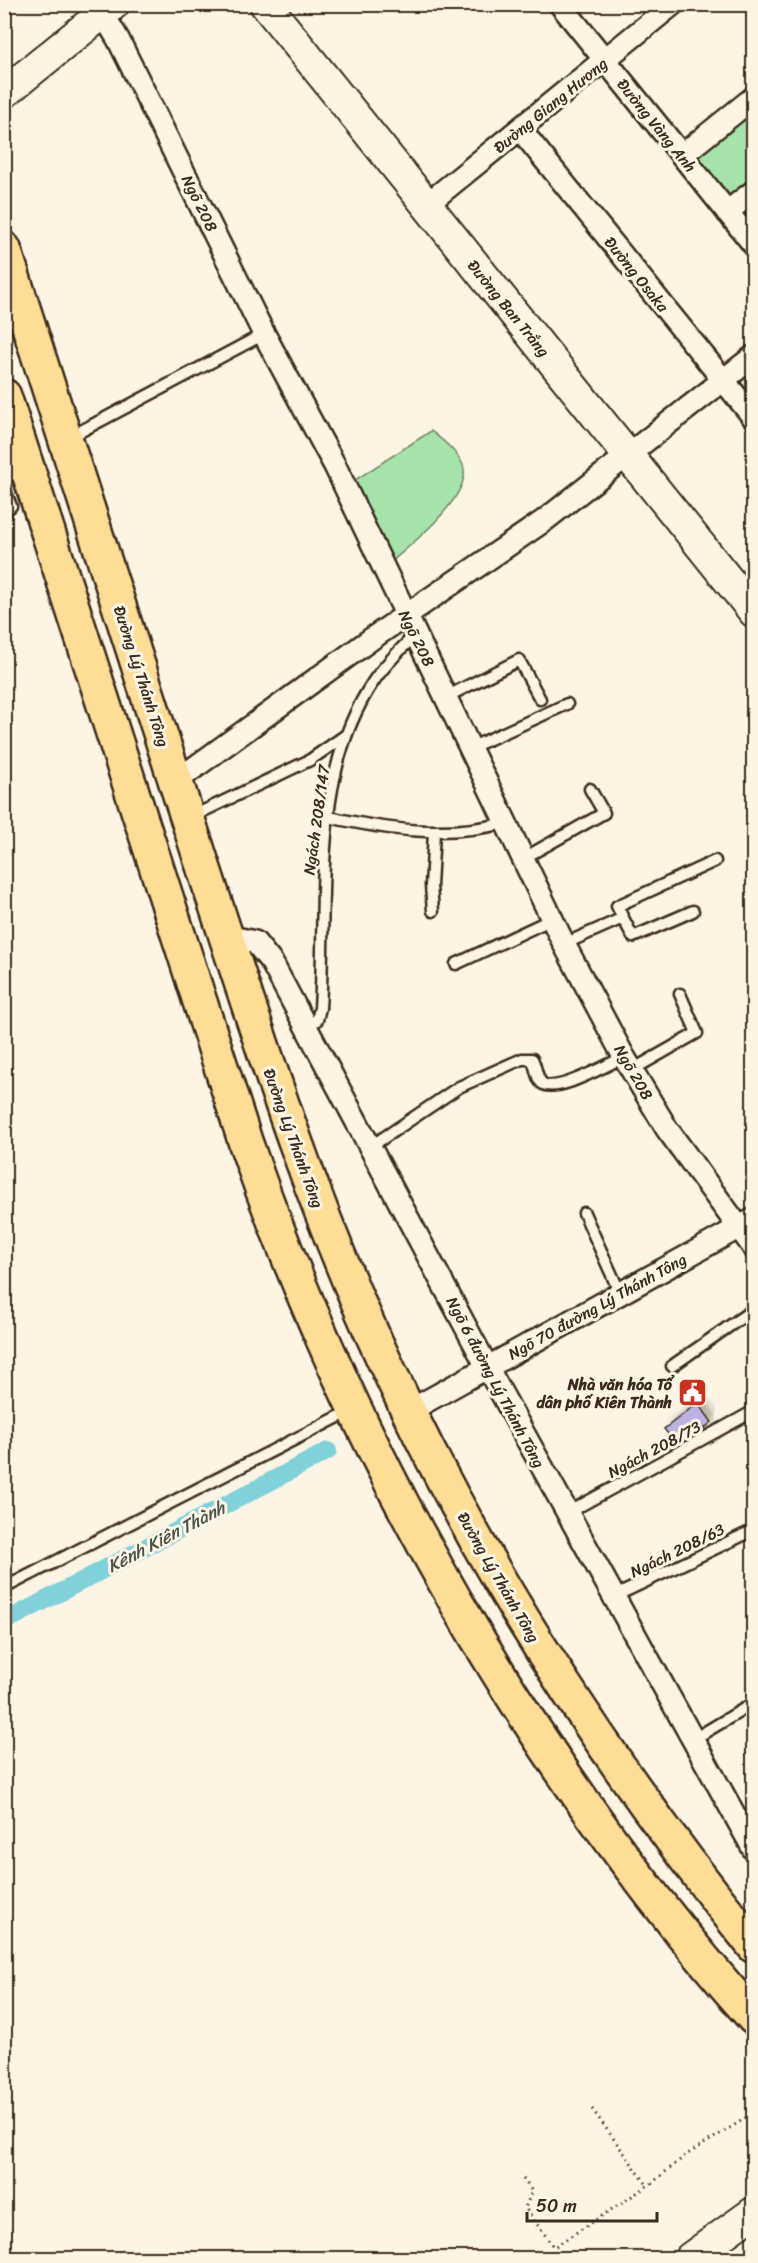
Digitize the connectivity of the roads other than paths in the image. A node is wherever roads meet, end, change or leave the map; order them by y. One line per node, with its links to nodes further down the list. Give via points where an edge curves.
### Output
1 (265, 4): 11 (street, Đường Ban Trắng)
2 (560, 4): 5 (street, Đường Vàng Anh)
3 (673, 4): 5 (street, Đường Giang Hương)
4 (105, 8): 6 (street); 15 (street, Ngõ 208)
5 (605, 60): 8 (street, Đường Giang Hương); 9 (street, Đường Vàng Anh)
6 (4, 93)
7 (753, 97): 9 (street)
8 (520, 129): 11 (street, Đường Giang Hương); 17 (street, Đường Osaka)
9 (682, 155): 12 (street, Đường Vàng Anh)
10 (753, 191): 12 (street)
11 (426, 205): 21 (street, Đường Ban Trắng)
12 (727, 212): 13 (street, Đường Vàng Anh)
13 (753, 245)
14 (4, 249): 20 (main road, Đường Lý Thánh Tông)
15 (264, 334): 20 (lane); 25 (street, Ngõ 208, via 335,466)
16 (753, 356): 17 (street)
17 (723, 380): 19 (street, Đường Osaka); 21 (street)
18 (4, 396): 22 (main road)
19 (753, 418)
20 (66, 440): 32 (main road, Đường Lý Thánh Tông)
21 (627, 455): 24 (street, Đường Ban Trắng); 25 (street, via 538,525)
22 (12, 478): 23 (lane, via 11,506); 51 (main road)
23 (4, 512)
24 (753, 612)
25 (406, 614): 26 (street, Ngõ 208); 32 (street)
26 (416, 634): 27 (street, Ngõ 208); 30 (lane, Ngách 208/147, via 374,681)
27 (446, 697): 28 (lane, via 519,660); 31 (street, Ngõ 208)
28 (540, 699)
29 (567, 704): 31 (lane)
30 (347, 735): 34 (lane, Ngách 208/147); 35 (lane, via 310,760)
31 (470, 748): 36 (street, Ngõ 208)
32 (176, 781): 35 (main road, Đường Lý Thánh Tông)
33 (590, 789): 38 (lane, via 604,813)
34 (329, 817): 37 (lane, via 397,830); 48 (lane, Ngách 208/147, via 322,888 320,1008 317,1020)
35 (188, 819): 44 (main road, Đường Lý Thánh Tông)
36 (505, 823): 37 (lane, via 479,830); 38 (street, Ngõ 208)
37 (434, 832): 40 (lane)
38 (524, 858): 43 (street, Ngõ 208)
39 (716, 861): 42 (lane, via 617,906)
40 (433, 911)
41 (693, 911): 42 (lane, via 633,937)
42 (623, 918): 45 (lane)
43 (552, 920): 45 (street, Ngõ 208); 46 (lane)
44 (226, 936): 48 (street, Ngõ 6 đường Lý Thánh Tông, via 249,939 261,947); 50 (main road, Đường Lý Thánh Tông)
45 (564, 944): 49 (street, Ngõ 208)
46 (456, 964)
47 (680, 994): 49 (lane, via 697,1034)
48 (306, 1028): 52 (street, Ngõ 6 đường Lý Thánh Tông)
49 (628, 1064): 52 (lane, via 547,1086 541,1082 532,1059 522,1059 459,1087); 54 (street, Ngõ 208, via 667,1129)
50 (276, 1091): 51 (main road); 61 (main road, Đường Lý Thánh Tông, via 328,1234)
51 (235, 1109): 60 (main road, via 287,1252)
52 (370, 1147): 59 (street, Ngõ 6 đường Lý Thánh Tông)
53 (584, 1213): 56 (lane)
54 (746, 1223): 55 (street, Ngõ 208); 56 (street, Ngõ 70 đường Lý Thánh Tông)
55 (753, 1248)
56 (620, 1293): 59 (street, Ngõ 70 đường Lý Thánh Tông)
57 (753, 1309): 58 (lane)
58 (672, 1366)
59 (487, 1367): 61 (street, Ngõ 70 đường Lý Thánh Tông); 63 (street, Ngõ 6 đường Lý Thánh Tông)
60 (355, 1409): 65 (lane); 71 (main road, via 438,1568 510,1690 587,1805)
61 (409, 1411): 70 (main road, Đường Lý Thánh Tông, via 488,1561 548,1662 625,1776)
62 (753, 1411): 63 (lane, Ngách 208/73)
63 (567, 1513): 66 (street, Ngõ 6 đường Lý Thánh Tông)
64 (753, 1530): 66 (lane, Ngách 208/63)
65 (4, 1588)
66 (612, 1597): 68 (street, Ngõ 6 đường Lý Thánh Tông)
67 (753, 1704): 68 (lane)
68 (692, 1740): 69 (street, Ngõ 6 đường Lý Thánh Tông)
69 (753, 1850)
70 (729, 1914): 71 (main road); 72 (main road, Đường Lý Thánh Tông)
71 (691, 1943): 73 (main road)
72 (753, 1946)
73 (753, 2018)
74 (753, 2212): 75 (street)
75 (690, 2259)

